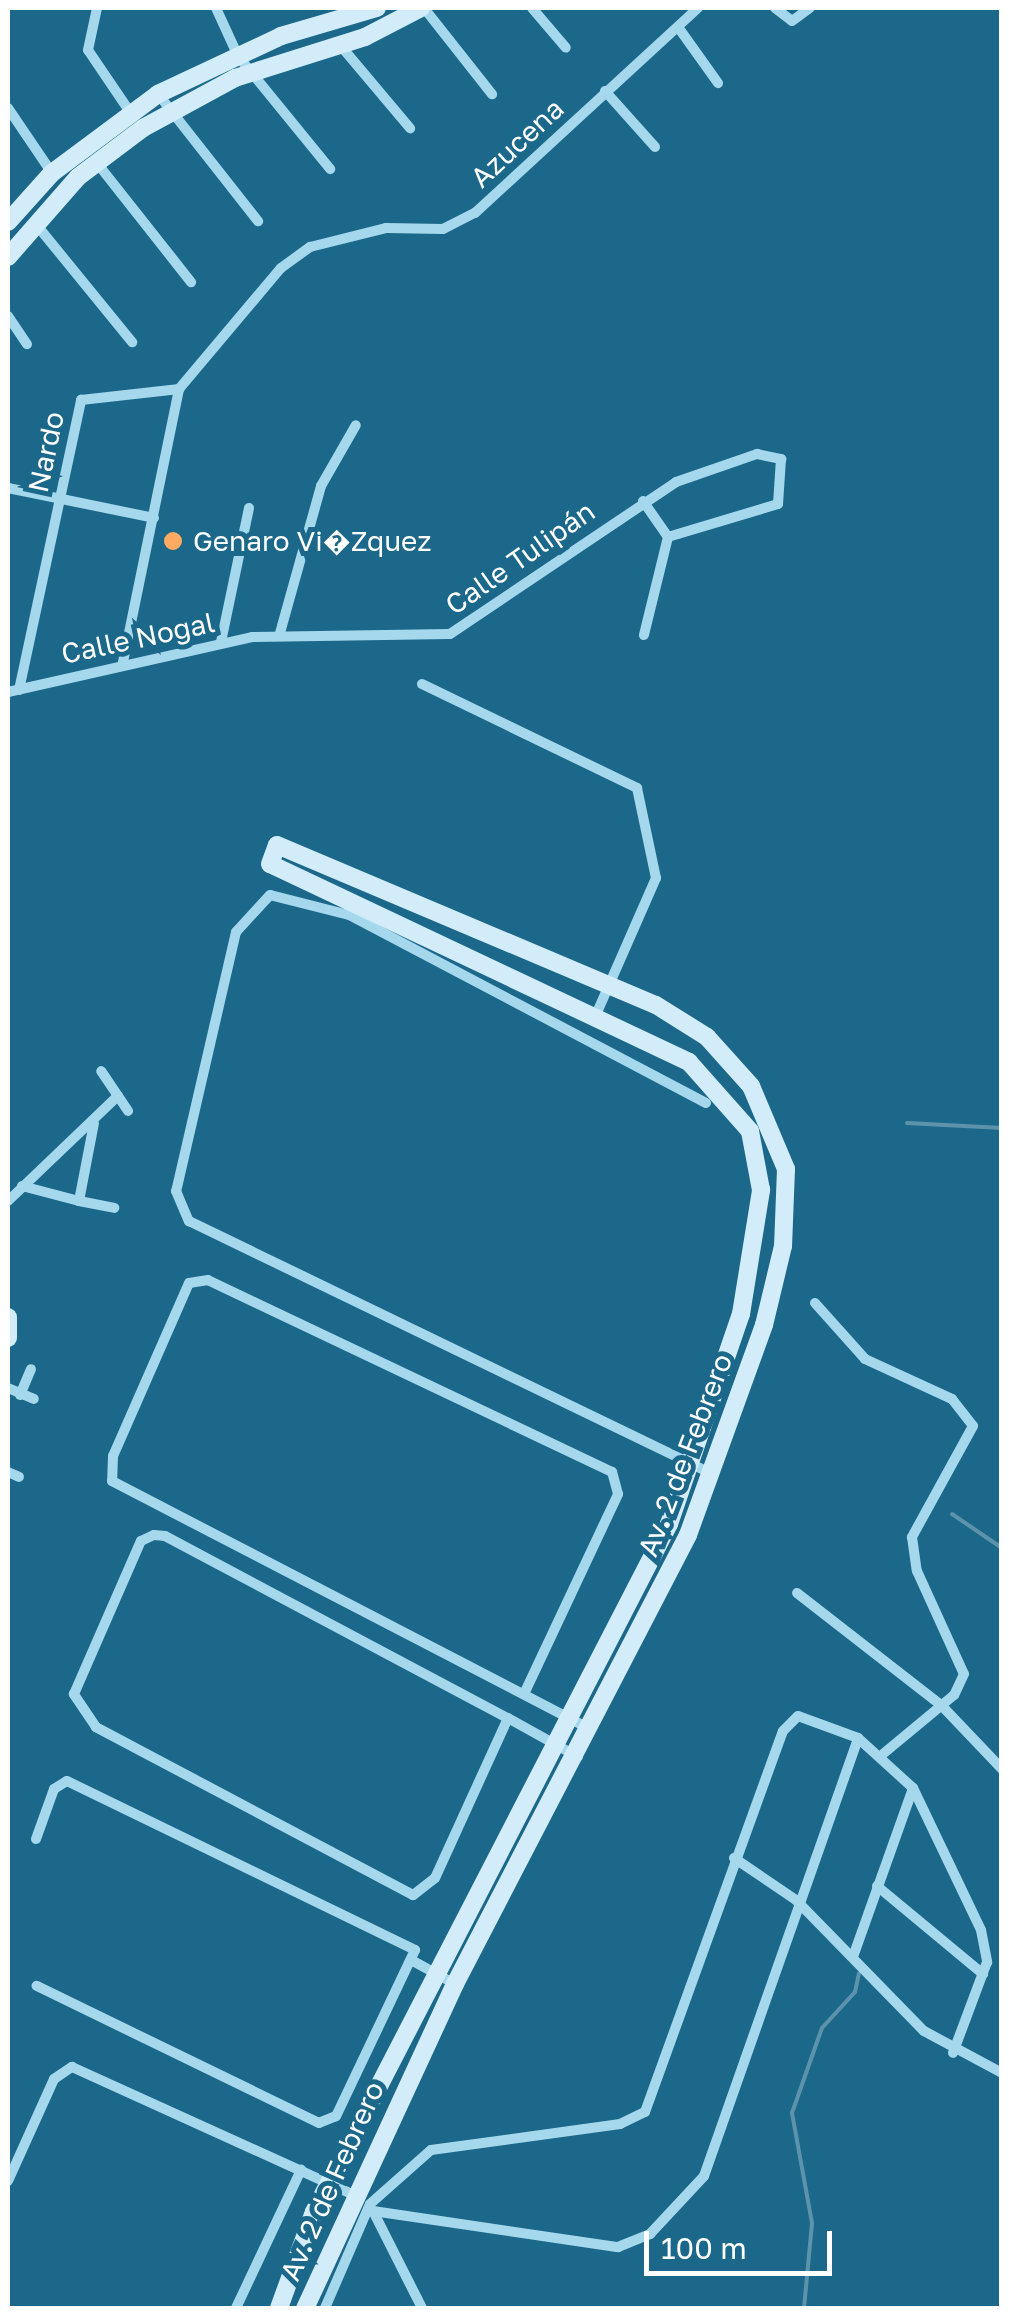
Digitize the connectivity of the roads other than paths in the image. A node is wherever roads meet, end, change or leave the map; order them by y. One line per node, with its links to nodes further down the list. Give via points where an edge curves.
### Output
1 (97, 8): 18 (street, via 88,50)
2 (216, 8): 12 (street)
3 (377, 8): 12 (main road)
4 (422, 8): 10 (main road); 16 (street)
5 (532, 8): 11 (street)
6 (698, 8): 9 (street, Azucena)
7 (775, 8): 8 (street, via 792,21)
8 (810, 8)
9 (678, 27): 13 (street); 14 (street, Azucena)
10 (339, 43): 12 (main road); 20 (street)
11 (566, 48)
12 (245, 64): 15 (main road); 19 (main road); 23 (street)
13 (718, 83)
14 (605, 91): 21 (street); 33 (street, Azucena, via 475,213 443,228 386,228 310,247 281,268)
15 (158, 94): 18 (main road); 19 (street)
16 (492, 94)
17 (8, 108): 24 (street)
18 (130, 112): 24 (main road)
19 (170, 113): 22 (main road); 25 (street)
20 (410, 128)
21 (655, 147)
22 (97, 163): 27 (main road); 29 (street)
23 (330, 170)
24 (52, 173): 26 (main road)
25 (258, 221)
26 (8, 222)
27 (34, 222): 28 (main road); 31 (street)
28 (9, 253)
29 (191, 282)
30 (8, 316): 32 (street)
31 (132, 342)
32 (28, 344)
33 (179, 389): 36 (street, Nardo, via 81,400); 39 (street)
34 (356, 425): 41 (street, via 321,486)
35 (8, 488): 36 (street)
36 (60, 498): 39 (street); 46 (street, Nardo)
37 (643, 501): 40 (street); 40 (street, Calle Tulipán, via 709,468 771,454 785,470 778,504); 41 (street, Calle Tulipán, via 450,634 355,641)
38 (249, 508): 43 (street)
39 (154, 518): 44 (street)
40 (668, 537): 42 (street)
41 (280, 634): 43 (street, Calle Nogal)
42 (644, 635)
43 (221, 642): 44 (street, Calle Nogal)
44 (123, 662): 46 (street, Calle Nogal)
45 (422, 684): 47 (street, via 637,788 656,878)
46 (13, 691)
47 (606, 984): 48 (street); 48 (main road, Av. 2 de Febrero, via 277,846 270,864); 67 (main road, Av. 2 de Febrero, via 707,1037 752,1086 786,1169 783,1246 764,1325)
48 (595, 1017): 65 (main road, Av. 2 de Febrero, via 690,1062 750,1132 762,1190 758,1238)
49 (101, 1072): 50 (street)
50 (118, 1096): 52 (street); 53 (street)
51 (706, 1103): 65 (street, via 349,915 270,894 236,932 176,1191 190,1221)
52 (128, 1111)
53 (94, 1123): 54 (street); 56 (street)
54 (22, 1186): 55 (street); 56 (street)
55 (8, 1200)
56 (79, 1201): 57 (street)
57 (114, 1208)
58 (815, 1302): 71 (street, via 866,1359 952,1400 974,1426 912,1537 918,1571 965,1663)
59 (8, 1317): 60 (main road)
60 (8, 1338)
61 (31, 1369): 63 (street)
62 (8, 1388): 63 (street)
63 (20, 1395): 64 (street)
64 (34, 1399)
65 (692, 1460): 67 (street); 73 (main road, Av. 2 de Febrero, via 669,1524)
66 (8, 1472): 68 (street)
67 (710, 1474): 74 (main road, Av. 2 de Febrero)
68 (19, 1478)
69 (797, 1593): 71 (street)
70 (524, 1694): 70 (street, via 112,1480 114,1456 189,1283 208,1280 612,1472 618,1494); 73 (street)
71 (942, 1706): 77 (street); 79 (street)
72 (508, 1718): 72 (street, via 154,1534 141,1541 74,1694 96,1727 413,1895 435,1878); 76 (street)
73 (564, 1718): 74 (street); 76 (main road, Av. 2 de Febrero)
74 (591, 1730): 78 (main road, Av. 2 de Febrero)
75 (858, 1738): 77 (street); 82 (street, via 816,1716 789,1722); 84 (street)
76 (554, 1744): 78 (street); 87 (main road, Av. 2 de Febrero)
77 (884, 1754): 80 (street)
78 (580, 1758): 89 (main road, Av. 2 de Febrero)
79 (1002, 1769)
80 (912, 1788): 83 (street); 88 (street, via 982,1930)
81 (36, 1839): 86 (street, via 54,1788 67,1781 407,1941)
82 (734, 1858): 84 (street); 100 (street, via 645,2112 620,2124 431,2150 370,2204)
83 (877, 1886): 85 (street); 88 (street)
84 (796, 1900): 85 (street); 101 (street, via 714,2157 684,2199 650,2234 618,2247 373,2211)
85 (854, 1954): 91 (street)
86 (413, 1961): 87 (street); 90 (street, via 336,2116 320,2124)
87 (435, 1974): 89 (street); 95 (main road, Av. 2 de Febrero)
88 (983, 1974): 91 (street)
89 (455, 1984): 96 (main road, Av. 2 de Febrero)
90 (38, 1986)
91 (954, 2053): 92 (street)
92 (1002, 2072)
93 (301, 2170): 94 (street, via 72,2066 54,2079); 95 (street); 97 (street)
94 (8, 2181)
95 (328, 2184): 96 (street); 98 (main road, Av. 2 de Febrero)
96 (352, 2194): 99 (main road, Av. 2 de Febrero)
97 (236, 2308)
98 (279, 2308)
99 (305, 2308)
100 (325, 2308)
101 (422, 2308)

